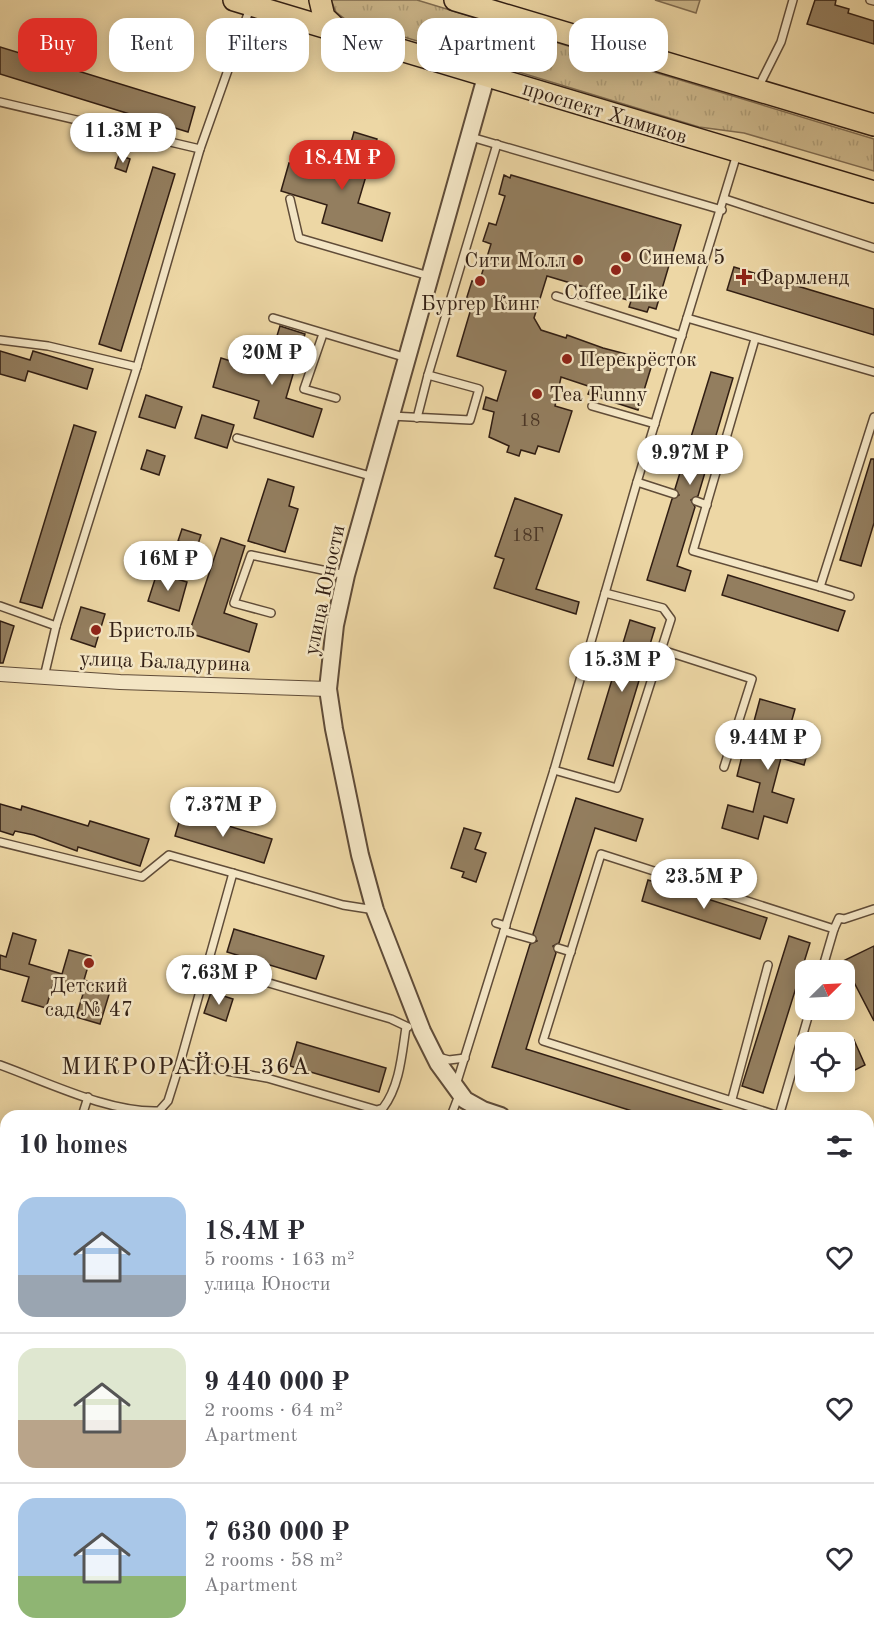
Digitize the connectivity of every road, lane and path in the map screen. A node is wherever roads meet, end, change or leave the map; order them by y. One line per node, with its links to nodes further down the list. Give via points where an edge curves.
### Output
1 (320, 0): 6 (main road)
2 (455, 0): 5 (main road)
3 (793, 0): 10 (lane, via 781,42)
4 (242, 3): 7 (main road, проспект Химиков); 15 (lane)
5 (510, 8): 10 (main road)
6 (325, 18)
7 (321, 26)
8 (405, 52): 9 (main road, проспект Химиков)
9 (486, 77): 13 (street, улица Юности); 16 (main road, проспект Химиков)
10 (756, 90): 12 (main road)
11 (0, 102): 15 (lane)
12 (874, 125)
13 (470, 137): 14 (lane); 22 (street, улица Юности)
14 (497, 144): 20 (lane); 33 (lane)
15 (200, 149): 31 (lane)
16 (738, 152): 17 (main road, проспект Химиков); 19 (lane)
17 (874, 192)
18 (290, 199): 22 (lane, via 299,238)
19 (725, 200): 20 (lane); 21 (lane)
20 (722, 210): 25 (lane)
21 (874, 248)
22 (431, 276): 30 (street, улица Юности)
23 (556, 296): 27 (lane)
24 (273, 318): 26 (lane)
25 (687, 318): 27 (lane); 28 (lane)
26 (323, 334): 30 (lane); 34 (lane, via 304,389)
27 (682, 336): 39 (lane)
28 (754, 339): 32 (lane); 45 (lane)
29 (0, 340): 31 (lane, via 48,346)
30 (407, 358): 36 (street, улица Юности)
31 (137, 367): 52 (lane)
32 (874, 372)
33 (428, 375): 38 (lane); 38 (lane, via 479,389 470,420)
34 (336, 398)
35 (592, 406): 39 (lane)
36 (391, 416): 38 (lane); 41 (street, улица Юности)
37 (874, 417): 47 (lane)
38 (417, 418)
39 (655, 424): 42 (lane)
40 (237, 438): 41 (lane)
41 (374, 477): 46 (street, улица Юности)
42 (638, 482): 43 (lane); 48 (lane)
43 (674, 494)
44 (696, 501): 45 (lane)
45 (707, 505): 47 (lane, via 693,551)
46 (346, 575): 51 (lane, via 251,555 234,603); 56 (street, улица Юности)
47 (820, 587): 49 (lane)
48 (605, 592): 53 (lane, via 663,608 671,619); 58 (lane)
49 (850, 596)
50 (0, 606): 52 (lane)
51 (271, 613)
52 (56, 626): 55 (lane)
53 (662, 650): 57 (lane, via 752,679); 58 (lane, via 617,788)
54 (0, 674): 55 (street, улица Баладурина)
55 (44, 677): 56 (street, улица Баладурина)
56 (328, 689): 62 (street, улица Юности, via 360,855)
57 (724, 767)
58 (554, 770): 64 (lane)
59 (0, 842): 60 (lane, via 142,877 169,855)
60 (233, 873): 62 (lane); 70 (lane)
61 (874, 909): 65 (lane, via 839,918)
62 (375, 910): 73 (street, улица Юности)
63 (496, 923): 64 (lane)
64 (505, 928): 66 (lane); 75 (lane)
65 (834, 929): 68 (lane, via 601,854); 69 (lane)
66 (532, 939)
67 (558, 948): 68 (lane)
68 (571, 952): 80 (lane, via 543,1041)
69 (825, 960)
70 (208, 964): 73 (lane); 76 (lane)
71 (768, 965): 80 (lane)
72 (807, 1020): 87 (lane)
73 (414, 1029): 74 (street, улица Юности); 76 (lane, via 389,1100 377,1110 267,1078)
74 (435, 1056): 75 (lane, via 449,1060); 78 (street, улица Юности)
75 (465, 1058): 78 (lane)
76 (180, 1064): 83 (lane, via 168,1101)
77 (0, 1065): 79 (lane)
78 (457, 1092): 84 (lane); 85 (street, улица Юности)
79 (88, 1097): 81 (lane); 82 (lane)
80 (732, 1099): 86 (lane)
81 (84, 1110)
82 (141, 1110)
83 (160, 1110)
84 (452, 1110)
85 (479, 1110)
86 (762, 1110)
87 (781, 1110)

